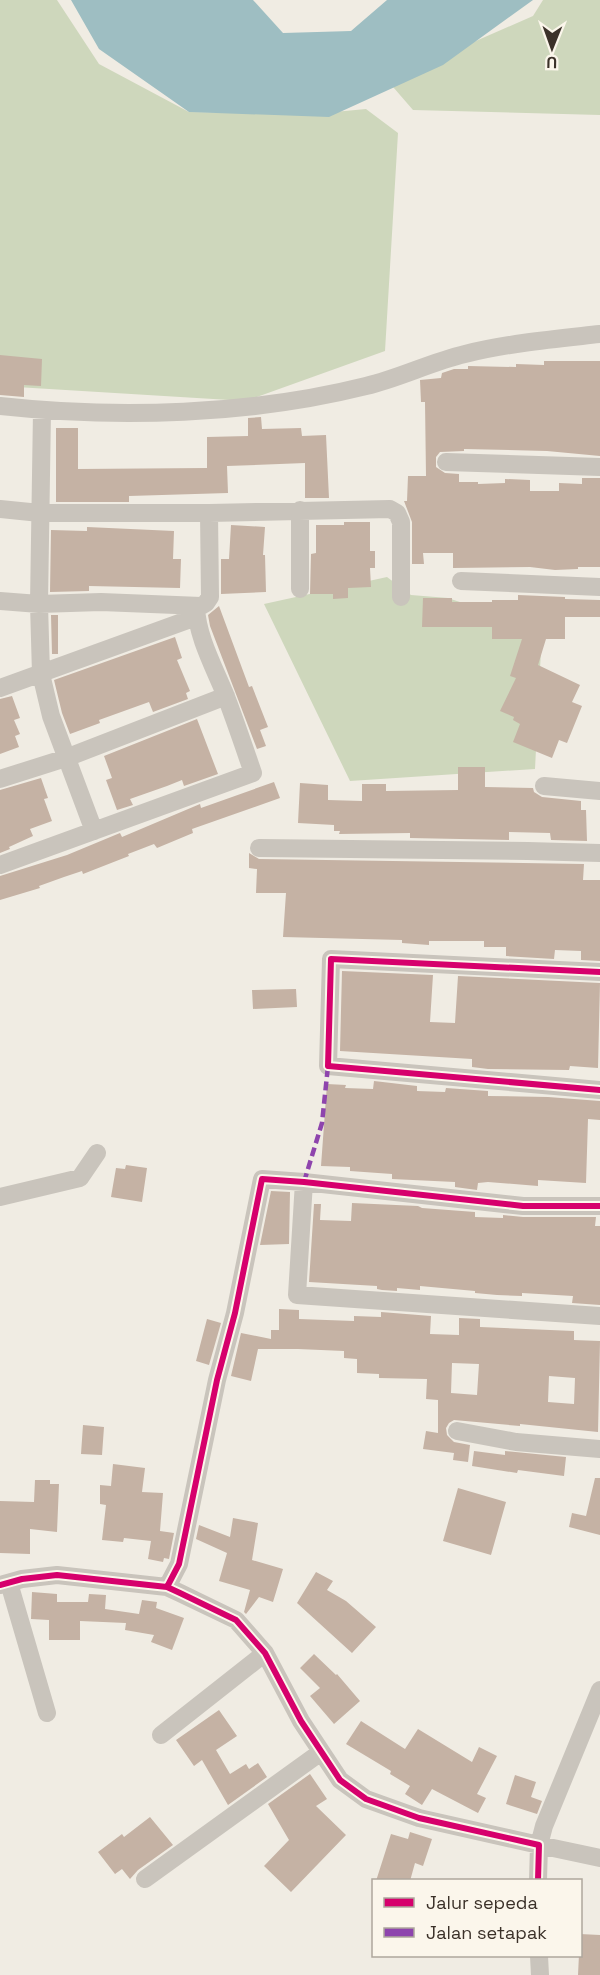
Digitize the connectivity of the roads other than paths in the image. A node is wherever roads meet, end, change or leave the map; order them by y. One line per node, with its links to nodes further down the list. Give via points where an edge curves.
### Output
1 (600, 334): 3 (street, via 464,354 366,386 293,401 222,409)
2 (0, 406): 3 (street)
3 (42, 411): 8 (street)
4 (446, 462): 5 (street)
5 (600, 468)
6 (0, 509): 8 (street)
7 (300, 510): 9 (street); 12 (street); 13 (street, via 390,509 397,513 402,528)
8 (40, 513): 9 (street); 15 (street)
9 (209, 513): 16 (street, via 210,597)
10 (460, 581): 11 (street)
11 (600, 587)
12 (300, 589)
13 (401, 597)
14 (0, 601): 15 (street)
15 (39, 603): 16 (street, via 100,602); 17 (street)
16 (196, 612): 17 (street); 19 (street)
17 (41, 674): 18 (street); 20 (street)
18 (0, 688)
19 (226, 696): 20 (street); 24 (street, via 253,773)
20 (66, 758): 21 (street); 24 (street)
21 (0, 779)
22 (544, 786): 23 (street)
23 (600, 791)
24 (94, 831): 27 (street)
25 (259, 848): 26 (street)
26 (600, 853)
27 (0, 865)
28 (600, 972): 29 (street, via 331,959 328,1066)
29 (600, 1090)
30 (97, 1153): 32 (street, via 80,1178)
31 (304, 1182): 33 (street, via 523,1206); 34 (street, via 297,1295); 38 (street, via 262,1179 179,1564)
32 (0, 1197)
33 (600, 1206)
34 (600, 1316)
35 (457, 1431): 36 (street, via 516,1442)
36 (600, 1449)
37 (5, 1584): 38 (street, via 57,1575); 41 (street)
38 (167, 1587): 39 (street, via 236,1620)
39 (265, 1653): 42 (street); 43 (street)
40 (600, 1690): 44 (street)
41 (47, 1713)
42 (161, 1735)
43 (321, 1752): 44 (street, via 340,1780 366,1799 419,1818); 46 (street)
44 (539, 1845): 45 (street); 47 (street)
45 (600, 1858)
46 (145, 1879)
47 (538, 1879)
48 (539, 1957): 49 (street)
49 (540, 1975)

